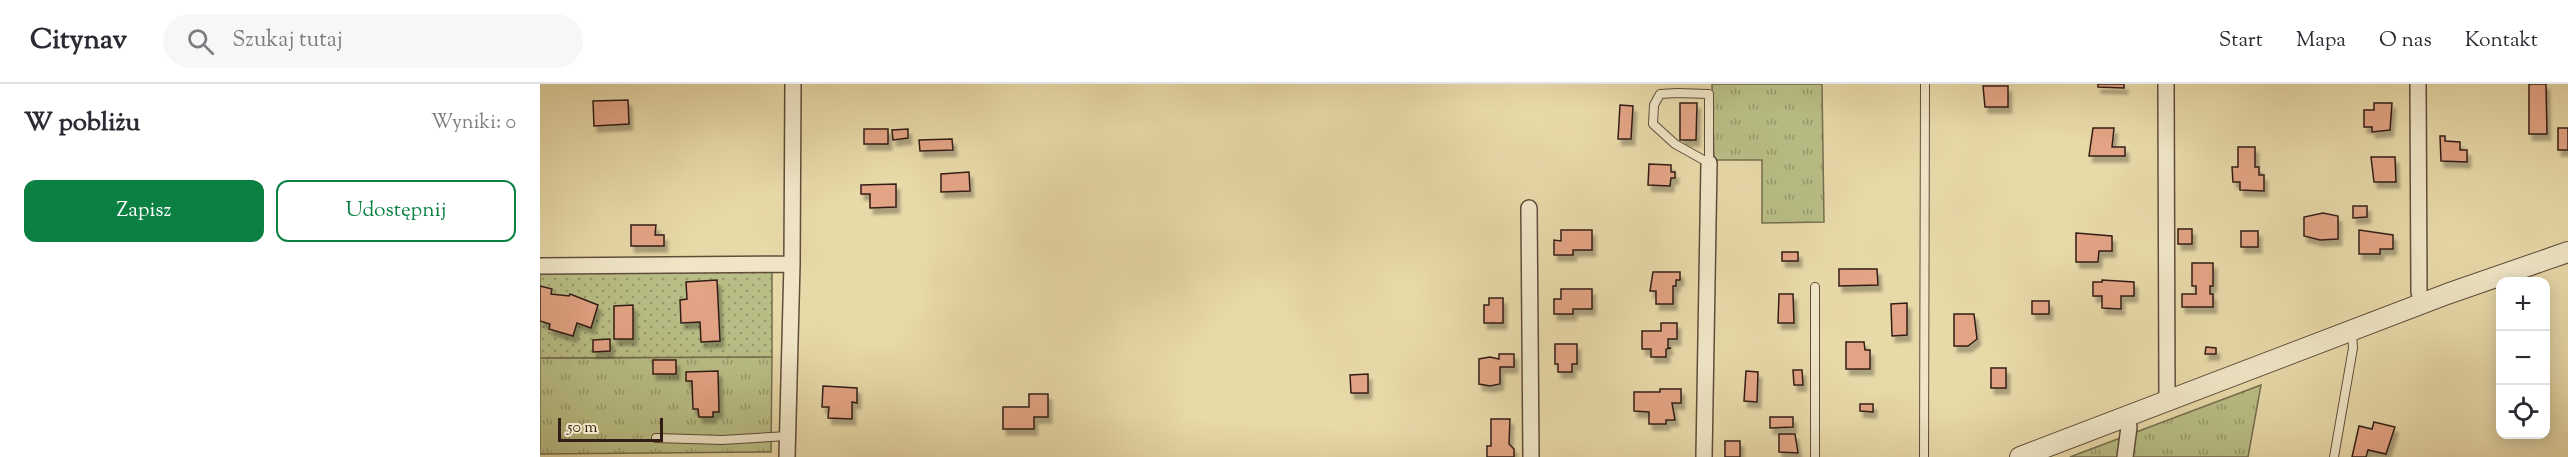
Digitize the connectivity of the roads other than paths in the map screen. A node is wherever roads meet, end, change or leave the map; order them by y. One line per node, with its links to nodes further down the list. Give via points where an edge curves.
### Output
1 (794, 84): 8 (street)
2 (1925, 84): 21 (lane)
3 (2166, 84): 13 (street)
4 (2418, 84): 11 (street)
5 (1709, 164): 5 (lane, via 1709,94 1660,94 1654,105 1653,124 1675,144); 19 (street)
6 (1529, 208): 18 (street)
7 (2568, 252): 11 (street)
8 (792, 264): 9 (street); 15 (street)
9 (540, 266)
10 (1815, 287): 20 (lane)
11 (2422, 304): 12 (street)
12 (2351, 331): 13 (street); 24 (lane, via 2354,348)
13 (2167, 401): 14 (street)
14 (2127, 416): 22 (street); 23 (street)
15 (787, 436): 16 (lane, via 722,440); 17 (street)
16 (656, 438)
17 (787, 457)
18 (1531, 457)
19 (1704, 457)
20 (1815, 457)
21 (1924, 457)
22 (2020, 457)
23 (2125, 457)
24 (2334, 457)

